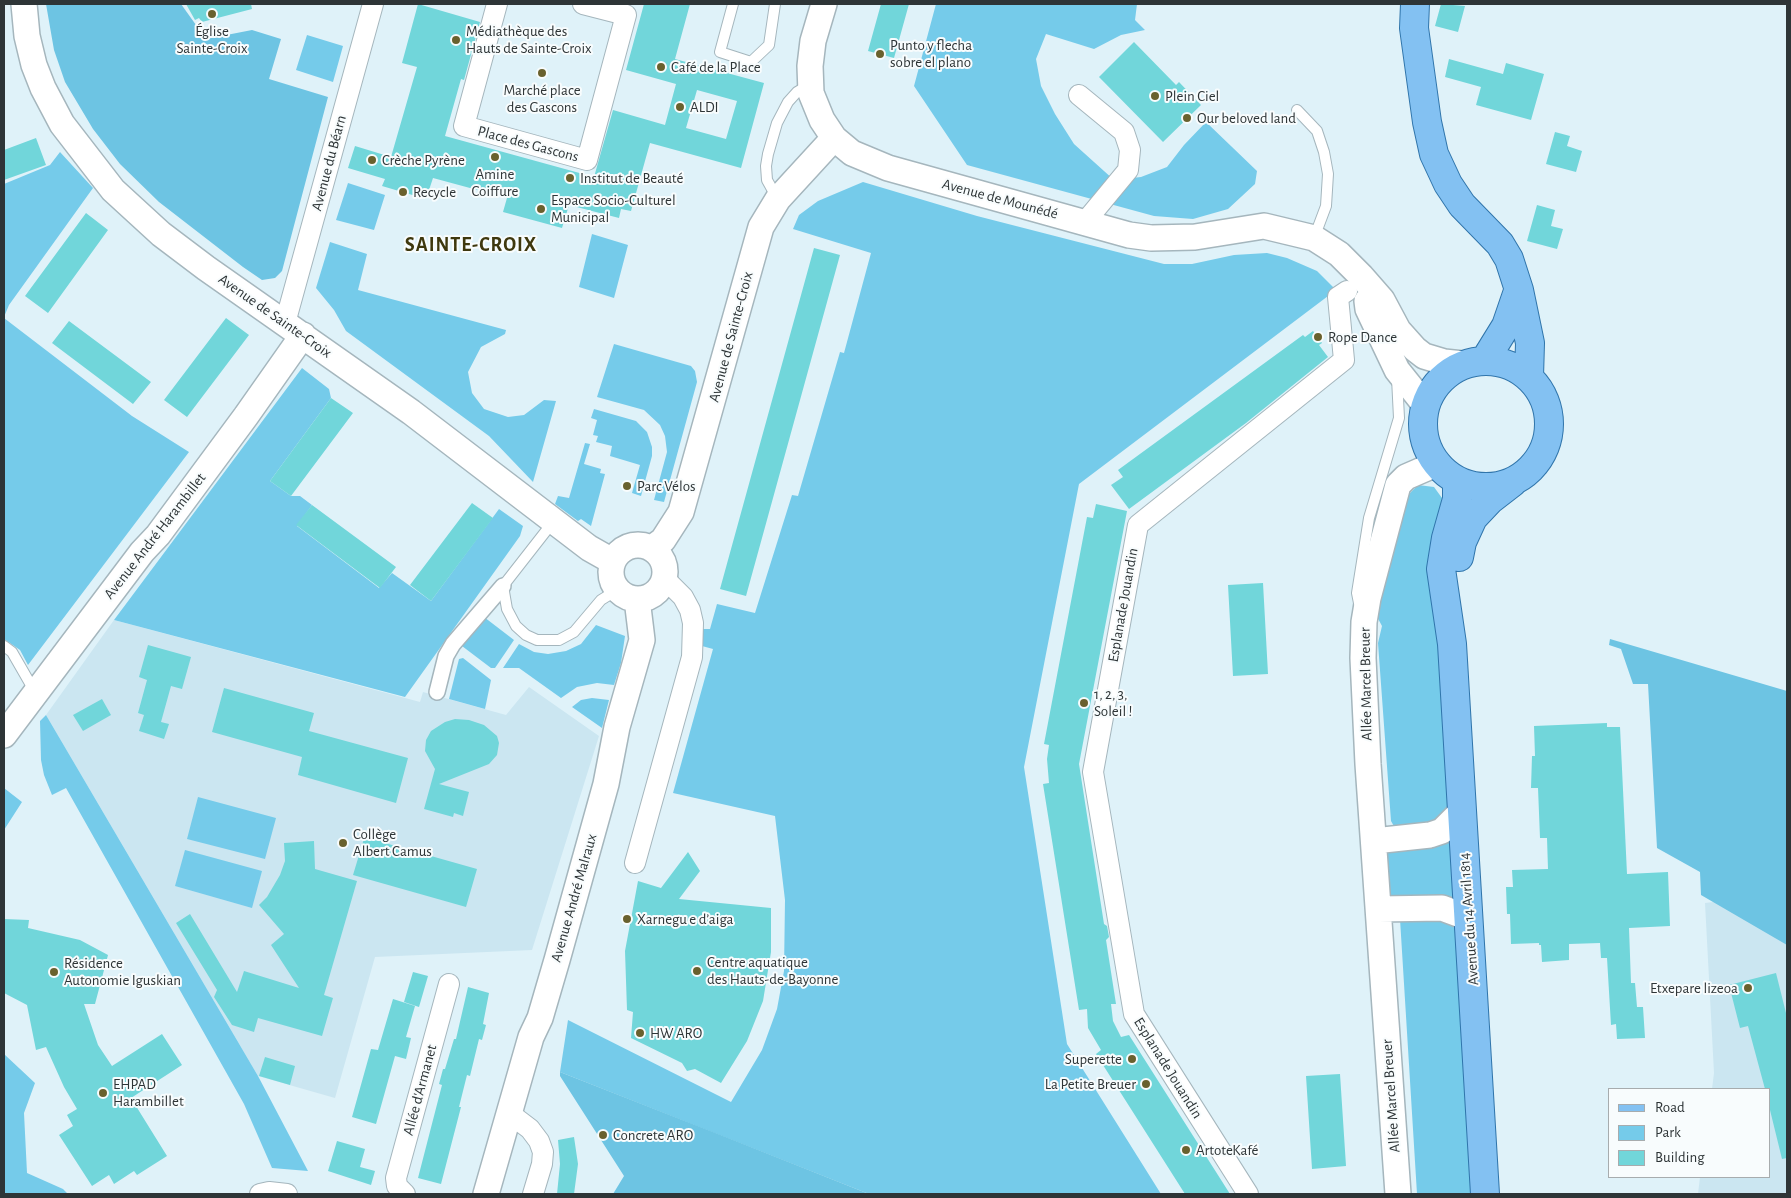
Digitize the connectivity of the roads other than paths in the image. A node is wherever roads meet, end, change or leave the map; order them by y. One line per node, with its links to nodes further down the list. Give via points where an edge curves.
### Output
1 (24, 4): 18 (street, Avenue de Sainte-Croix, via 27,36 43,88 62,124 113,190 161,234)
2 (374, 4): 18 (street, Avenue du Béarn)
3 (497, 4): 4 (street, Place des Gascons, via 464,126 586,160 626,16)
4 (583, 4)
5 (733, 4): 6 (lane, via 720,52 751,62 769,45)
6 (775, 4)
7 (824, 4): 9 (street, Avenue de Mounédé, via 813,41)
8 (1415, 4): 17 (main road, via 1414,28 1434,154 1462,205 1500,244 1514,270)
9 (810, 84): 12 (street, Avenue de Mounédé, via 814,104); 13 (lane, via 788,102 770,147 767,180)
10 (1079, 95): 14 (street, via 1124,132 1130,150 1128,170)
11 (1297, 110): 15 (lane, via 1317,131 1328,174 1326,206)
12 (834, 138): 13 (street, Avenue de Sainte-Croix); 14 (street, Avenue de Mounédé, via 864,159 888,168)
13 (778, 199): 27 (street, Avenue de Sainte-Croix, via 762,227 681,512 663,540)
14 (1085, 222): 15 (street, Avenue de Mounédé, via 1151,238 1195,237 1264,226)
15 (1314, 238): 16 (street, Avenue de Mounédé, via 1339,254)
16 (1355, 286): 19 (street, Avenue de Mounédé, via 1382,300); 21 (street); 50 (street, Esplanade Jouandin, via 1338,296 1344,360 1138,525 1093,772 1134,1014)
17 (1518, 290): 20 (main road, via 1506,326); 22 (main road, via 1530,343)
18 (294, 329): 26 (street, Avenue de Sainte-Croix, via 411,412); 35 (street, Avenue André Harambillet, via 246,416)
19 (1398, 330): 20 (street, Avenue de Mounédé, via 1424,356 1444,362); 21 (lane)
20 (1474, 362): 22 (main road, via 1512,366); 23 (main road, via 1448,373 1436,385)
21 (1397, 370): 23 (street); 32 (lane, via 1399,418 1369,518 1357,593)
22 (1529, 377): 25 (main road, via 1547,404 1547,441 1540,458)
23 (1425, 405): 24 (main road, via 1423,433 1428,449)
24 (1446, 472): 25 (main road, via 1476,487 1495,487); 32 (street, Allée Marcel Breuer, via 1406,477 1398,485); 33 (main road, Avenue du 14 Avril 1814, via 1457,499 1441,569)
25 (1514, 481): 33 (main road, Avenue du 14 Avril 1814, via 1473,518 1462,542)
26 (553, 522): 28 (street, Avenue de Sainte-Croix); 30 (lane)
27 (652, 548): 28 (street, via 634,544 618,553); 29 (street, via 663,561)
28 (612, 561): 31 (street, via 611,576)
29 (664, 578): 31 (street, via 654,593); 40 (street, via 683,597 690,610 692,656)
30 (503, 586): 31 (lane, via 507,609 516,626 526,635 548,641 560,640 574,632 601,600); 36 (street, via 453,644 446,656)
31 (627, 594): 44 (street, Avenue André Malraux, via 642,627 640,648 557,960 540,1018 530,1037)
32 (1364, 622): 39 (street, Allée Marcel Breuer, via 1366,724)
33 (1452, 644): 38 (main road, Avenue du 14 Avril 1814)
34 (4, 646): 35 (lane, via 12,652)
35 (35, 692): 37 (street, Avenue André Harambillet)
36 (437, 692)
37 (4, 735)
38 (1461, 812): 39 (street, via 1442,831); 42 (main road, Avenue du 14 Avril 1814)
39 (1374, 841): 41 (street, Allée Marcel Breuer)
40 (635, 863)
41 (1379, 908): 42 (street, via 1442,908); 51 (street, Allée Marcel Breuer)
42 (1469, 918): 52 (main road, Avenue du 14 Avril 1814)
43 (449, 984): 47 (street, Allée d'Armanet, via 396,1178 397,1186)
44 (509, 1113): 48 (street, Avenue André Malraux); 49 (street, via 540,1141 542,1164)
45 (260, 1194): 46 (street)
46 (286, 1194)
47 (405, 1194)
48 (486, 1194)
49 (533, 1194)
50 (1248, 1194)
51 (1398, 1194)
52 (1485, 1194)

